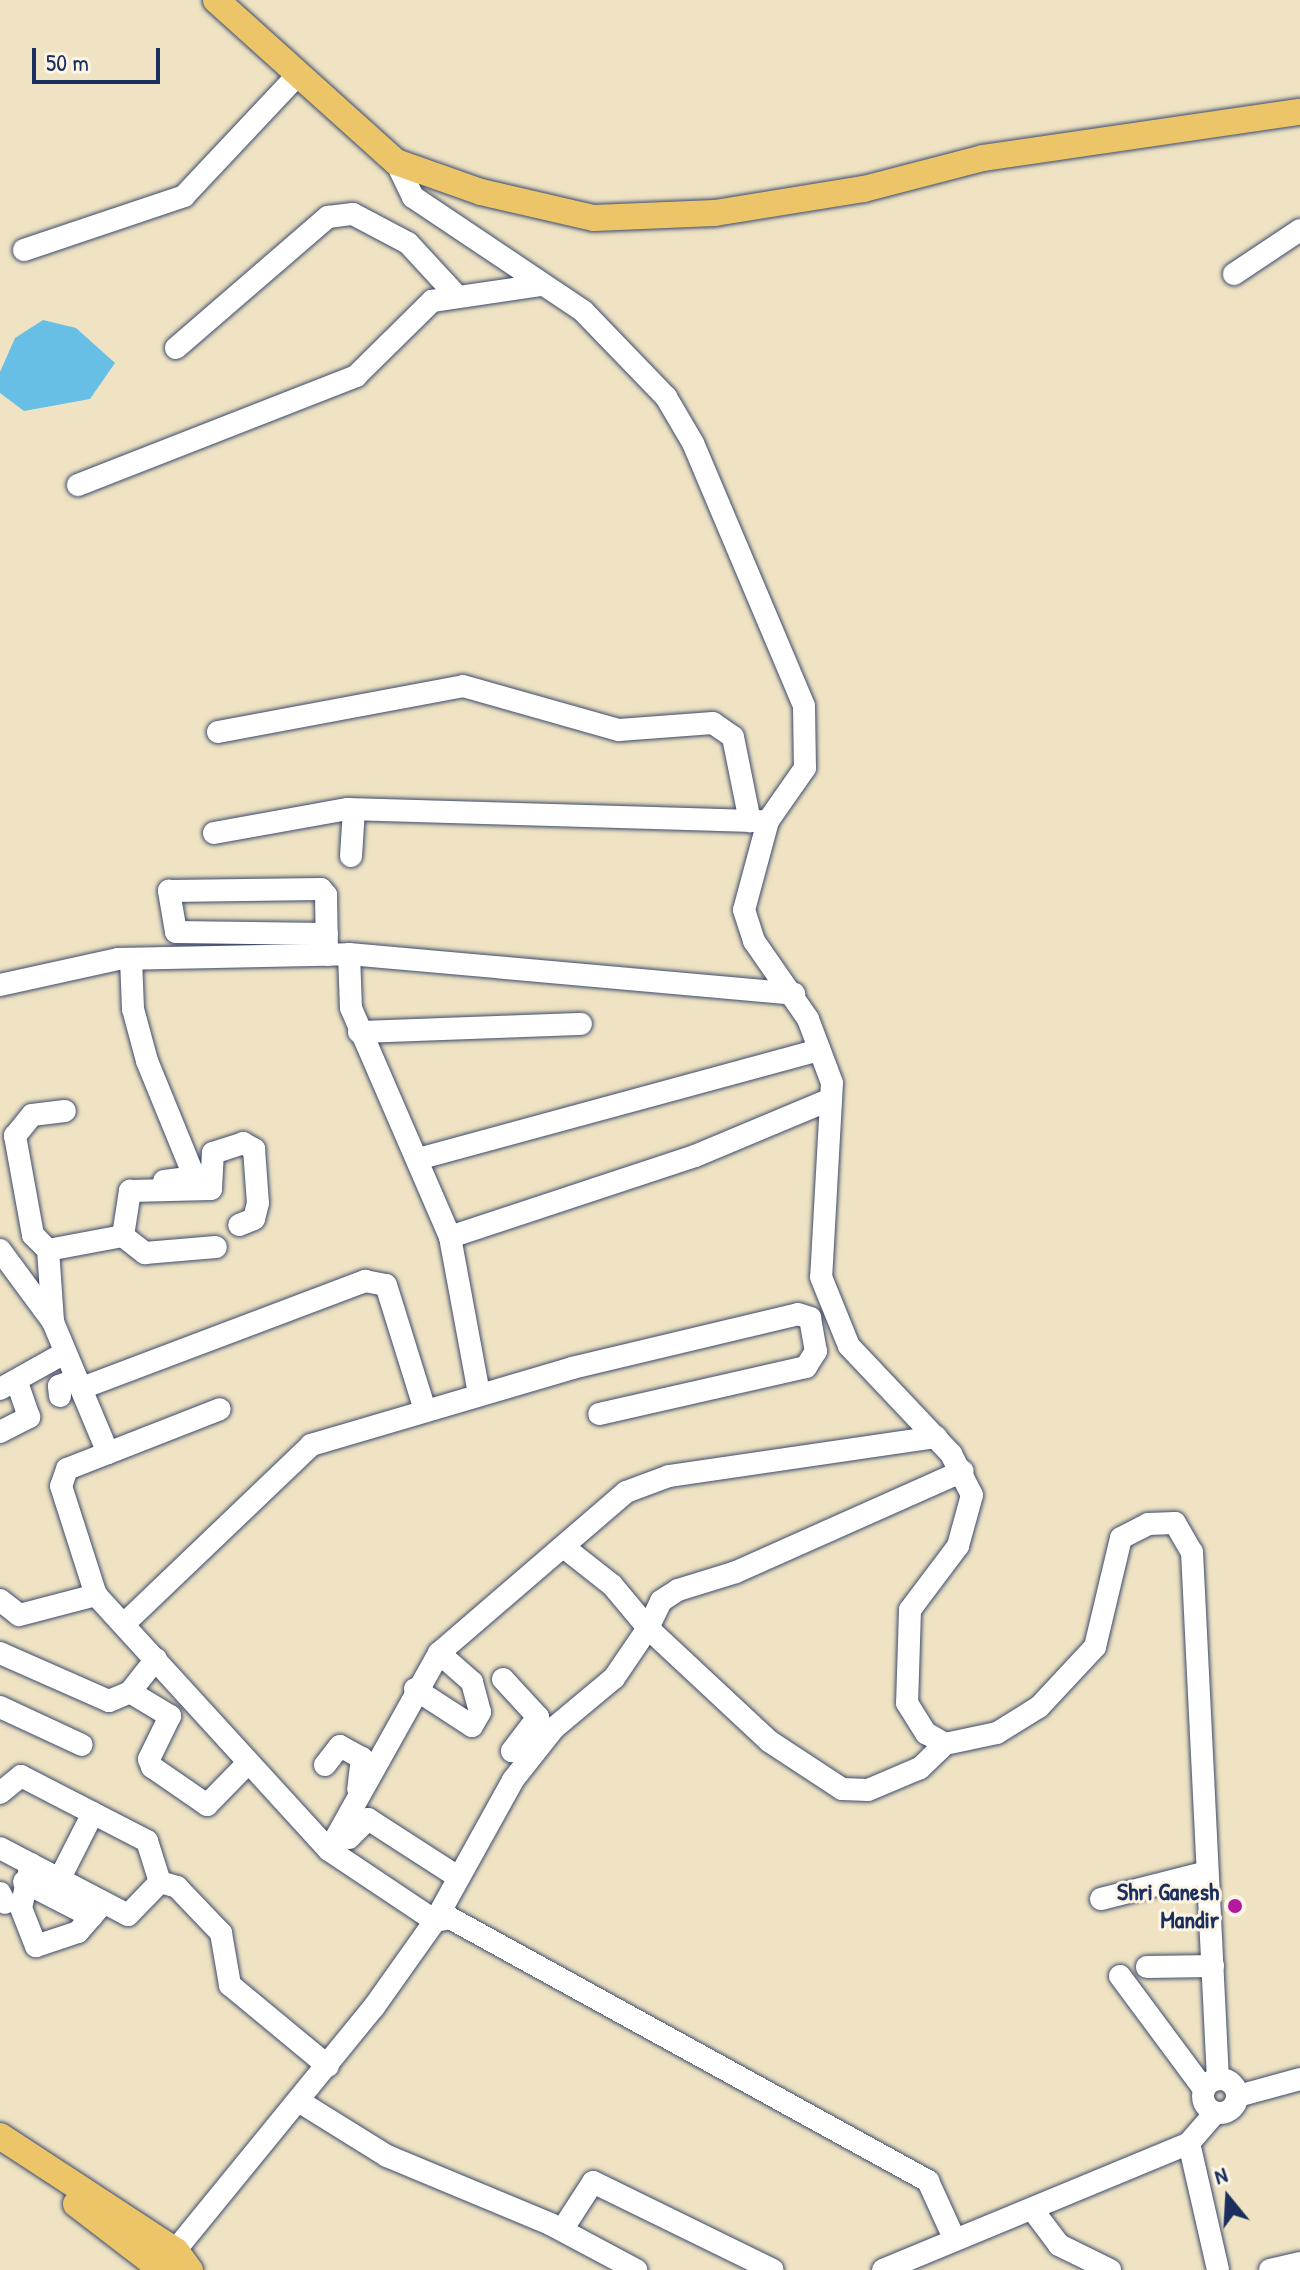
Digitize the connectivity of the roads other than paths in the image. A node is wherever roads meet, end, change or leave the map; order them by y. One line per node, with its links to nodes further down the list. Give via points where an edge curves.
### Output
1 (216, 0): 2 (main road)
2 (295, 78): 4 (main road); 6 (street, via 184,196)
3 (1300, 112): 4 (main road, via 983,158 864,189 715,213 594,218 481,192)
4 (396, 162): 8 (street, via 413,197)
5 (1300, 230): 7 (street)
6 (24, 250)
7 (1234, 274)
8 (542, 285): 9 (street); 14 (street, via 583,311 666,397 693,443 804,706 805,768)
9 (456, 295): 10 (street, via 408,243 353,214 328,217); 11 (street, via 415,311 356,376)
10 (176, 348)
11 (78, 485)
12 (218, 732): 14 (street, via 463,686 619,730 713,723 733,737)
13 (354, 810): 14 (street); 15 (street); 16 (street)
14 (759, 821): 20 (street, via 744,910 754,941)
15 (214, 833)
16 (351, 856)
17 (335, 948): 17 (street, via 321,889 169,891 176,932); 18 (street); 20 (street); 22 (street)
18 (131, 959): 19 (street); 27 (street, via 133,1009 147,1061 192,1171 188,1178)
19 (0, 985)
20 (794, 994): 23 (street)
21 (581, 1024): 22 (street)
22 (359, 1032): 26 (street)
23 (819, 1050): 24 (street); 26 (street)
24 (831, 1099): 30 (street, via 695,1156); 44 (street, via 821,1277 849,1346)
25 (65, 1111): 33 (street, via 32,1115 15,1136 33,1235)
26 (418, 1159): 30 (street)
27 (131, 1185)
28 (239, 1225): 29 (street, via 254,1219 258,1203 254,1149 243,1143 213,1153 211,1189 130,1191)
29 (123, 1236): 31 (street, via 145,1253); 33 (street)
30 (450, 1237): 38 (street)
31 (216, 1247)
32 (0, 1250): 34 (street)
33 (48, 1250): 34 (street)
34 (53, 1322): 35 (street)
35 (63, 1354): 36 (street); 37 (street)
36 (80, 1384): 39 (street, via 59,1386); 41 (street, via 365,1281 386,1285); 45 (street)
37 (8, 1386): 43 (street, via 29,1417)
38 (479, 1394): 41 (street); 42 (street, via 798,1314 810,1318 816,1351 806,1367)
39 (60, 1396)
40 (220, 1409): 45 (street)
41 (425, 1410): 50 (street, via 290,1458)
42 (599, 1414)
43 (0, 1432)
44 (936, 1437): 46 (street); 47 (street, via 652,1479 626,1492)
45 (108, 1453): 48 (street, via 67,1469 61,1486)
46 (963, 1471): 51 (street, via 736,1572 678,1590 661,1601); 61 (street, via 972,1495 969,1521 910,1610 904,1633 907,1703 926,1733)
47 (565, 1548): 51 (street, via 612,1585); 53 (street)
48 (96, 1595): 49 (street, via 19,1615); 50 (street)
49 (0, 1600)
50 (124, 1624): 54 (street)
51 (648, 1628): 61 (street, via 769,1741 842,1789 868,1790 920,1768); 63 (street, via 614,1678 554,1728)
52 (0, 1653): 57 (street, via 109,1701)
53 (439, 1653): 56 (street); 56 (street, via 472,1682 480,1712 472,1726)
54 (156, 1659): 57 (street); 58 (street)
55 (503, 1679): 63 (street, via 538,1717)
56 (415, 1689): 67 (street)
57 (130, 1692): 60 (street)
58 (191, 1697): 60 (street); 64 (street)
59 (0, 1707): 62 (street)
60 (170, 1716): 64 (street, via 149,1759 152,1767 207,1805)
61 (945, 1744): 71 (street, via 997,1733 1069,1680 1095,1647 1121,1538 1148,1524 1175,1523 1192,1552)
62 (82, 1745)
63 (513, 1752): 73 (street)
64 (248, 1763): 70 (street)
65 (325, 1765): 67 (street, via 340,1746 362,1758)
66 (0, 1793): 68 (street, via 21,1776)
67 (355, 1795): 70 (street)
68 (93, 1813): 74 (street); 75 (street, via 147,1841)
69 (0, 1848): 72 (street)
70 (327, 1848): 73 (street, via 368,1819); 79 (street)
71 (1207, 1872): 76 (street); 81 (street)
72 (28, 1873): 74 (street); 78 (street); 78 (street, via 21,1908 36,1946 78,1932)
73 (458, 1877): 79 (street)
74 (59, 1880): 78 (street)
75 (160, 1882): 78 (street, via 134,1913); 84 (street, via 177,1887 221,1933 230,1985)
76 (1101, 1899)
77 (2, 1901): 80 (street)
78 (98, 1910)
79 (435, 1921): 84 (street); 95 (street, via 450,1918 928,2181)
80 (26, 1956)
81 (1213, 1966): 82 (street); 86 (street)
82 (1147, 1967)
83 (1120, 1976): 86 (street)
84 (328, 2066): 88 (street)
85 (1300, 2079): 87 (street)
86 (1211, 2084): 87 (street, via 1232,2083); 89 (street, via 1204,2104)
87 (1238, 2096): 89 (street, via 1231,2110)
88 (300, 2102): 94 (street, via 387,2156); 97 (street)
89 (1215, 2113): 91 (street)
90 (0, 2136): 97 (main road)
91 (1189, 2143): 93 (street); 102 (street)
92 (0, 2156): 97 (main road)
93 (1035, 2213): 95 (street); 101 (street, via 1059,2245)
94 (562, 2230): 98 (street); 99 (street, via 593,2182)
95 (954, 2238): 100 (street)
96 (1300, 2263): 103 (street)
97 (172, 2265)
98 (636, 2270)
99 (773, 2270)
100 (883, 2270)
101 (1110, 2270)
102 (1218, 2270)
103 (1270, 2270)

